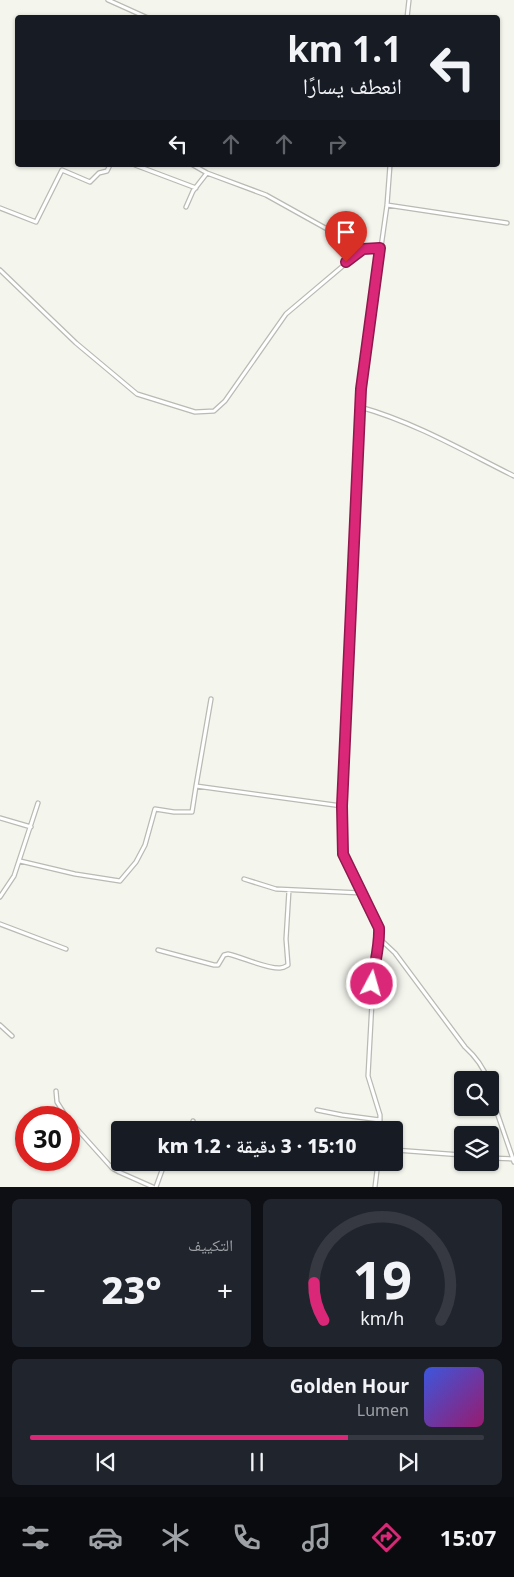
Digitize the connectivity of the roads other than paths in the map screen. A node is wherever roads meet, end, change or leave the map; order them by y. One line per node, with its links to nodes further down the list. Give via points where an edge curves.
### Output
1 (108, 0): 3 (street)
2 (409, 0): 4 (street)
3 (141, 15)
4 (407, 15)
5 (109, 167): 13 (street, via 89,182 62,170 36,222)
6 (141, 167): 10 (street)
7 (196, 167): 9 (street)
8 (390, 167): 11 (street)
9 (207, 173): 10 (street); 16 (street, via 266,196)
10 (196, 188): 12 (street)
11 (386, 205): 14 (street); 15 (street)
12 (186, 207)
13 (0, 208)
14 (507, 223)
15 (380, 248): 16 (street); 18 (street)
16 (363, 249): 17 (street, via 286,314 225,401 214,411 195,412 137,394 76,343)
17 (0, 270)
18 (360, 406): 19 (street, via 437,437); 23 (street)
19 (514, 476)
20 (211, 700): 21 (street)
21 (196, 786): 23 (street); 26 (street, via 192,812 155,809 145,844 136,862 120,881)
22 (38, 803): 25 (street)
23 (342, 806): 29 (street, via 343,854)
24 (0, 818): 25 (street)
25 (31, 827): 26 (street)
26 (20, 861): 30 (street)
27 (244, 879): 28 (street)
28 (289, 890): 29 (street); 34 (street, via 288,965 285,967 273,967 228,954 214,965)
29 (362, 894): 32 (street, via 379,928)
30 (0, 897)
31 (0, 924): 33 (street)
32 (380, 939): 37 (street, via 395,953); 42 (street, via 374,965 368,1076)
33 (66, 949)
34 (158, 950)
35 (0, 1025): 36 (street)
36 (12, 1036)
37 (485, 1071)
38 (56, 1091): 39 (street)
39 (60, 1106)
40 (317, 1110): 42 (street)
41 (498, 1116): 47 (street)
42 (380, 1120)
43 (80, 1132): 50 (street, via 112,1168)
44 (403, 1151): 45 (street)
45 (454, 1154)
46 (499, 1159): 47 (street)
47 (513, 1161)
48 (161, 1171): 50 (street)
49 (377, 1171): 51 (street)
50 (155, 1187)
51 (375, 1187)

